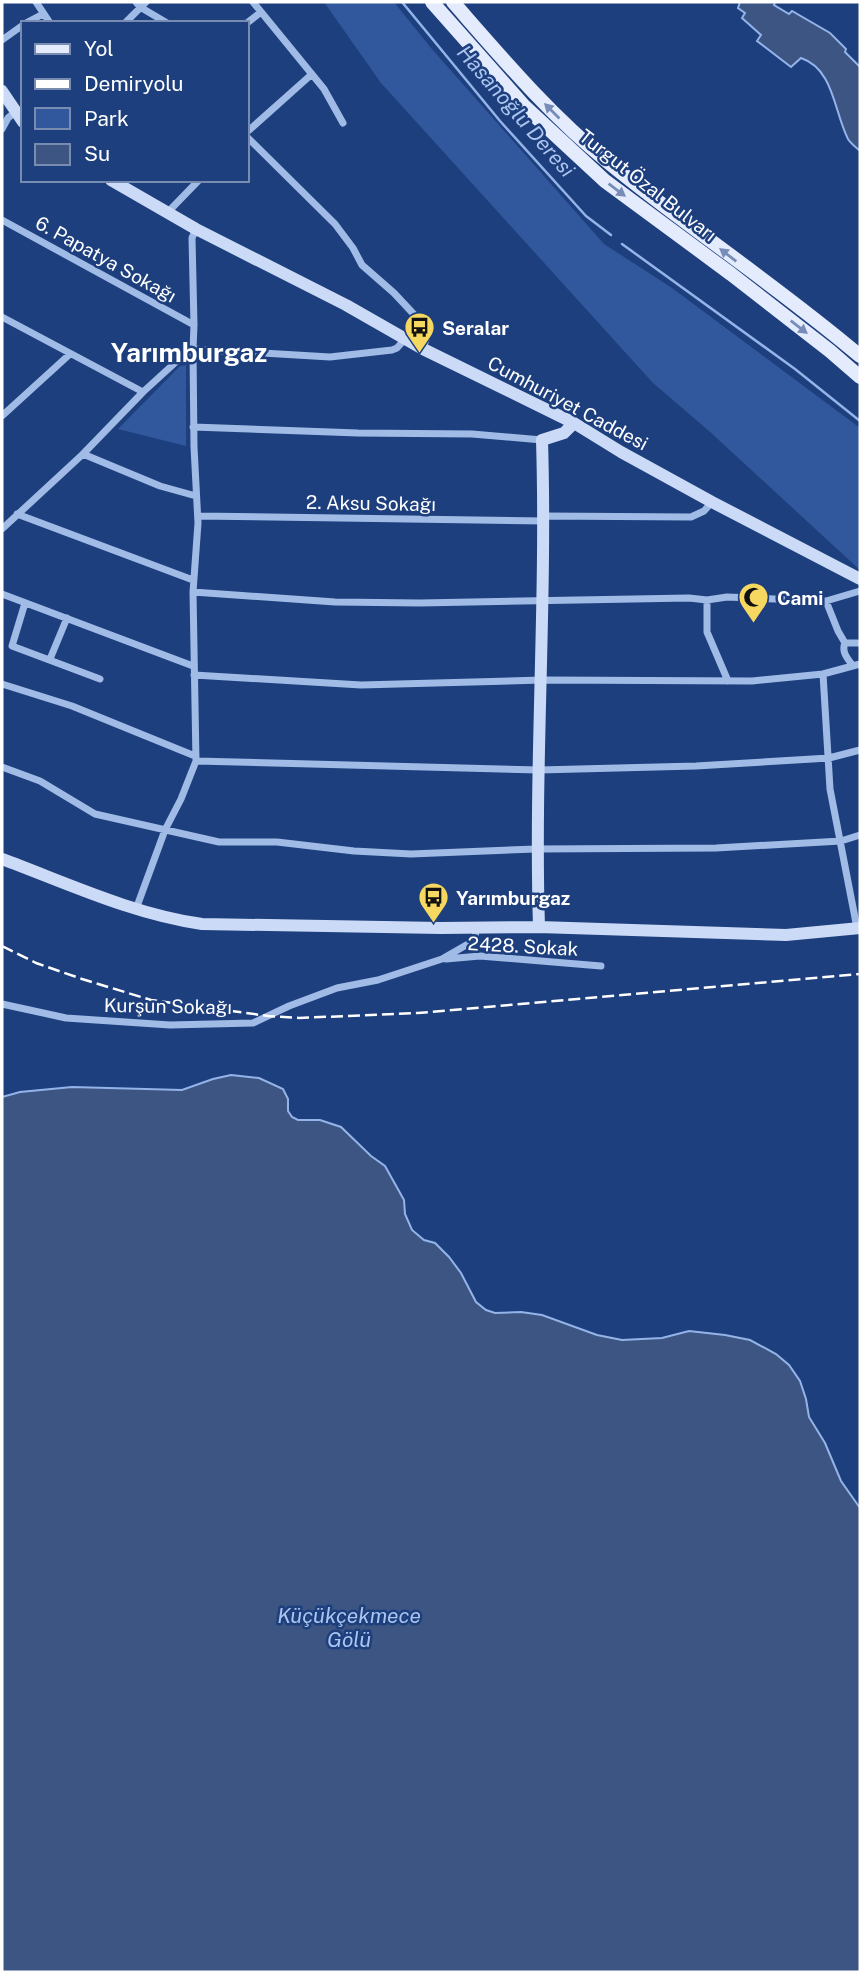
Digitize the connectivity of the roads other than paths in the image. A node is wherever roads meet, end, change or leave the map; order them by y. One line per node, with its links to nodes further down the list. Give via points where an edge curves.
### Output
1 (36, 2): 7 (street)
2 (253, 2): 6 (street)
3 (432, 2): 34 (main road, Turgut Özal Bulvarı, one-way to 34, via 524,106 605,181)
4 (453, 2): 33 (main road, Turgut Özal Bulvarı, one-way to 4, via 607,161 524,83)
5 (140, 4): 10 (street); 11 (street)
6 (261, 12): 12 (street); 15 (street)
7 (43, 14): 8 (street); 9 (street)
8 (30, 21)
9 (48, 21)
10 (127, 21)
11 (164, 21)
12 (248, 22)
13 (21, 26): 14 (street)
14 (2, 39)
15 (312, 74): 18 (street); 20 (street)
16 (2, 91): 17 (street)
17 (12, 116): 19 (street)
18 (343, 123)
19 (2, 129)
20 (248, 134)
21 (248, 136): 31 (street, via 335,224 362,265 422,323 427,338)
22 (115, 182): 24 (street, Cumhuriyet Caddesi)
23 (198, 182): 24 (street)
24 (168, 212): 26 (street, Cumhuriyet Caddesi)
25 (2, 220): 28 (street, 6. Papatya Sokağı)
26 (196, 229): 28 (street, via 192,238); 29 (street, Cumhuriyet Caddesi)
27 (2, 317): 32 (street)
28 (194, 325): 30 (street)
29 (405, 339): 30 (street, via 392,350 330,357); 31 (street, Cumhuriyet Caddesi)
30 (193, 349): 35 (street); 38 (street)
31 (423, 349): 37 (street, Cumhuriyet Caddesi)
32 (70, 354): 35 (street); 36 (street)
33 (860, 356)
34 (860, 377)
35 (144, 392): 40 (street)
36 (2, 416)
37 (574, 424): 39 (street, via 564,433); 42 (street, Cumhuriyet Caddesi)
38 (193, 427): 39 (street); 41 (street)
39 (542, 440): 45 (street)
40 (83, 454): 41 (street); 43 (street)
41 (196, 496): 44 (street)
42 (712, 502): 45 (street, 2. Aksu Sokağı, via 691,517); 47 (street, Cumhuriyet Caddesi)
43 (17, 514): 46 (street); 48 (street)
44 (198, 516): 45 (street, 2. Aksu Sokağı); 48 (street)
45 (544, 518): 52 (street)
46 (2, 529)
47 (860, 579)
48 (193, 580): 49 (street)
49 (193, 592): 52 (street, via 335,602); 61 (street)
50 (860, 592): 54 (street)
51 (2, 594): 55 (street)
52 (541, 600): 53 (street); 65 (street)
53 (707, 600): 54 (street); 66 (street, via 707,632)
54 (826, 601): 57 (street)
55 (25, 603): 56 (street); 59 (street, via 12,646)
56 (66, 618): 59 (street); 61 (street)
57 (845, 643): 58 (street); 60 (street, via 845,655)
58 (860, 643)
59 (50, 659): 64 (street)
60 (857, 665): 62 (street)
61 (193, 666): 63 (street)
62 (823, 674): 66 (street); 70 (street)
63 (194, 675): 65 (street, via 361,685); 69 (street)
64 (100, 679)
65 (542, 680): 66 (street); 72 (street)
66 (728, 681)
67 (2, 684): 69 (street, via 72,706)
68 (860, 750): 70 (street)
69 (196, 758): 72 (street); 73 (street)
70 (829, 758): 72 (street); 75 (street, via 834,818)
71 (2, 767): 73 (street, via 40,781 95,814)
72 (539, 770): 76 (street)
73 (165, 830): 76 (street, via 219,842 276,842 354,852); 78 (street)
74 (860, 835): 75 (street)
75 (841, 841): 76 (street, via 716,848); 81 (street)
76 (536, 849): 80 (street)
77 (2, 859): 78 (street)
78 (136, 909): 79 (street, via 223,926)
79 (476, 928): 80 (street); 82 (street, Kurşun Sokağı, via 475,940)
80 (539, 928): 81 (street, via 786,934)
81 (859, 928)
82 (442, 959): 83 (street, 2428. Sokak, via 480,956); 84 (street, Kurşun Sokağı, via 337,988 253,1023 170,1025 66,1018)
83 (601, 967)
84 (2, 1004)

